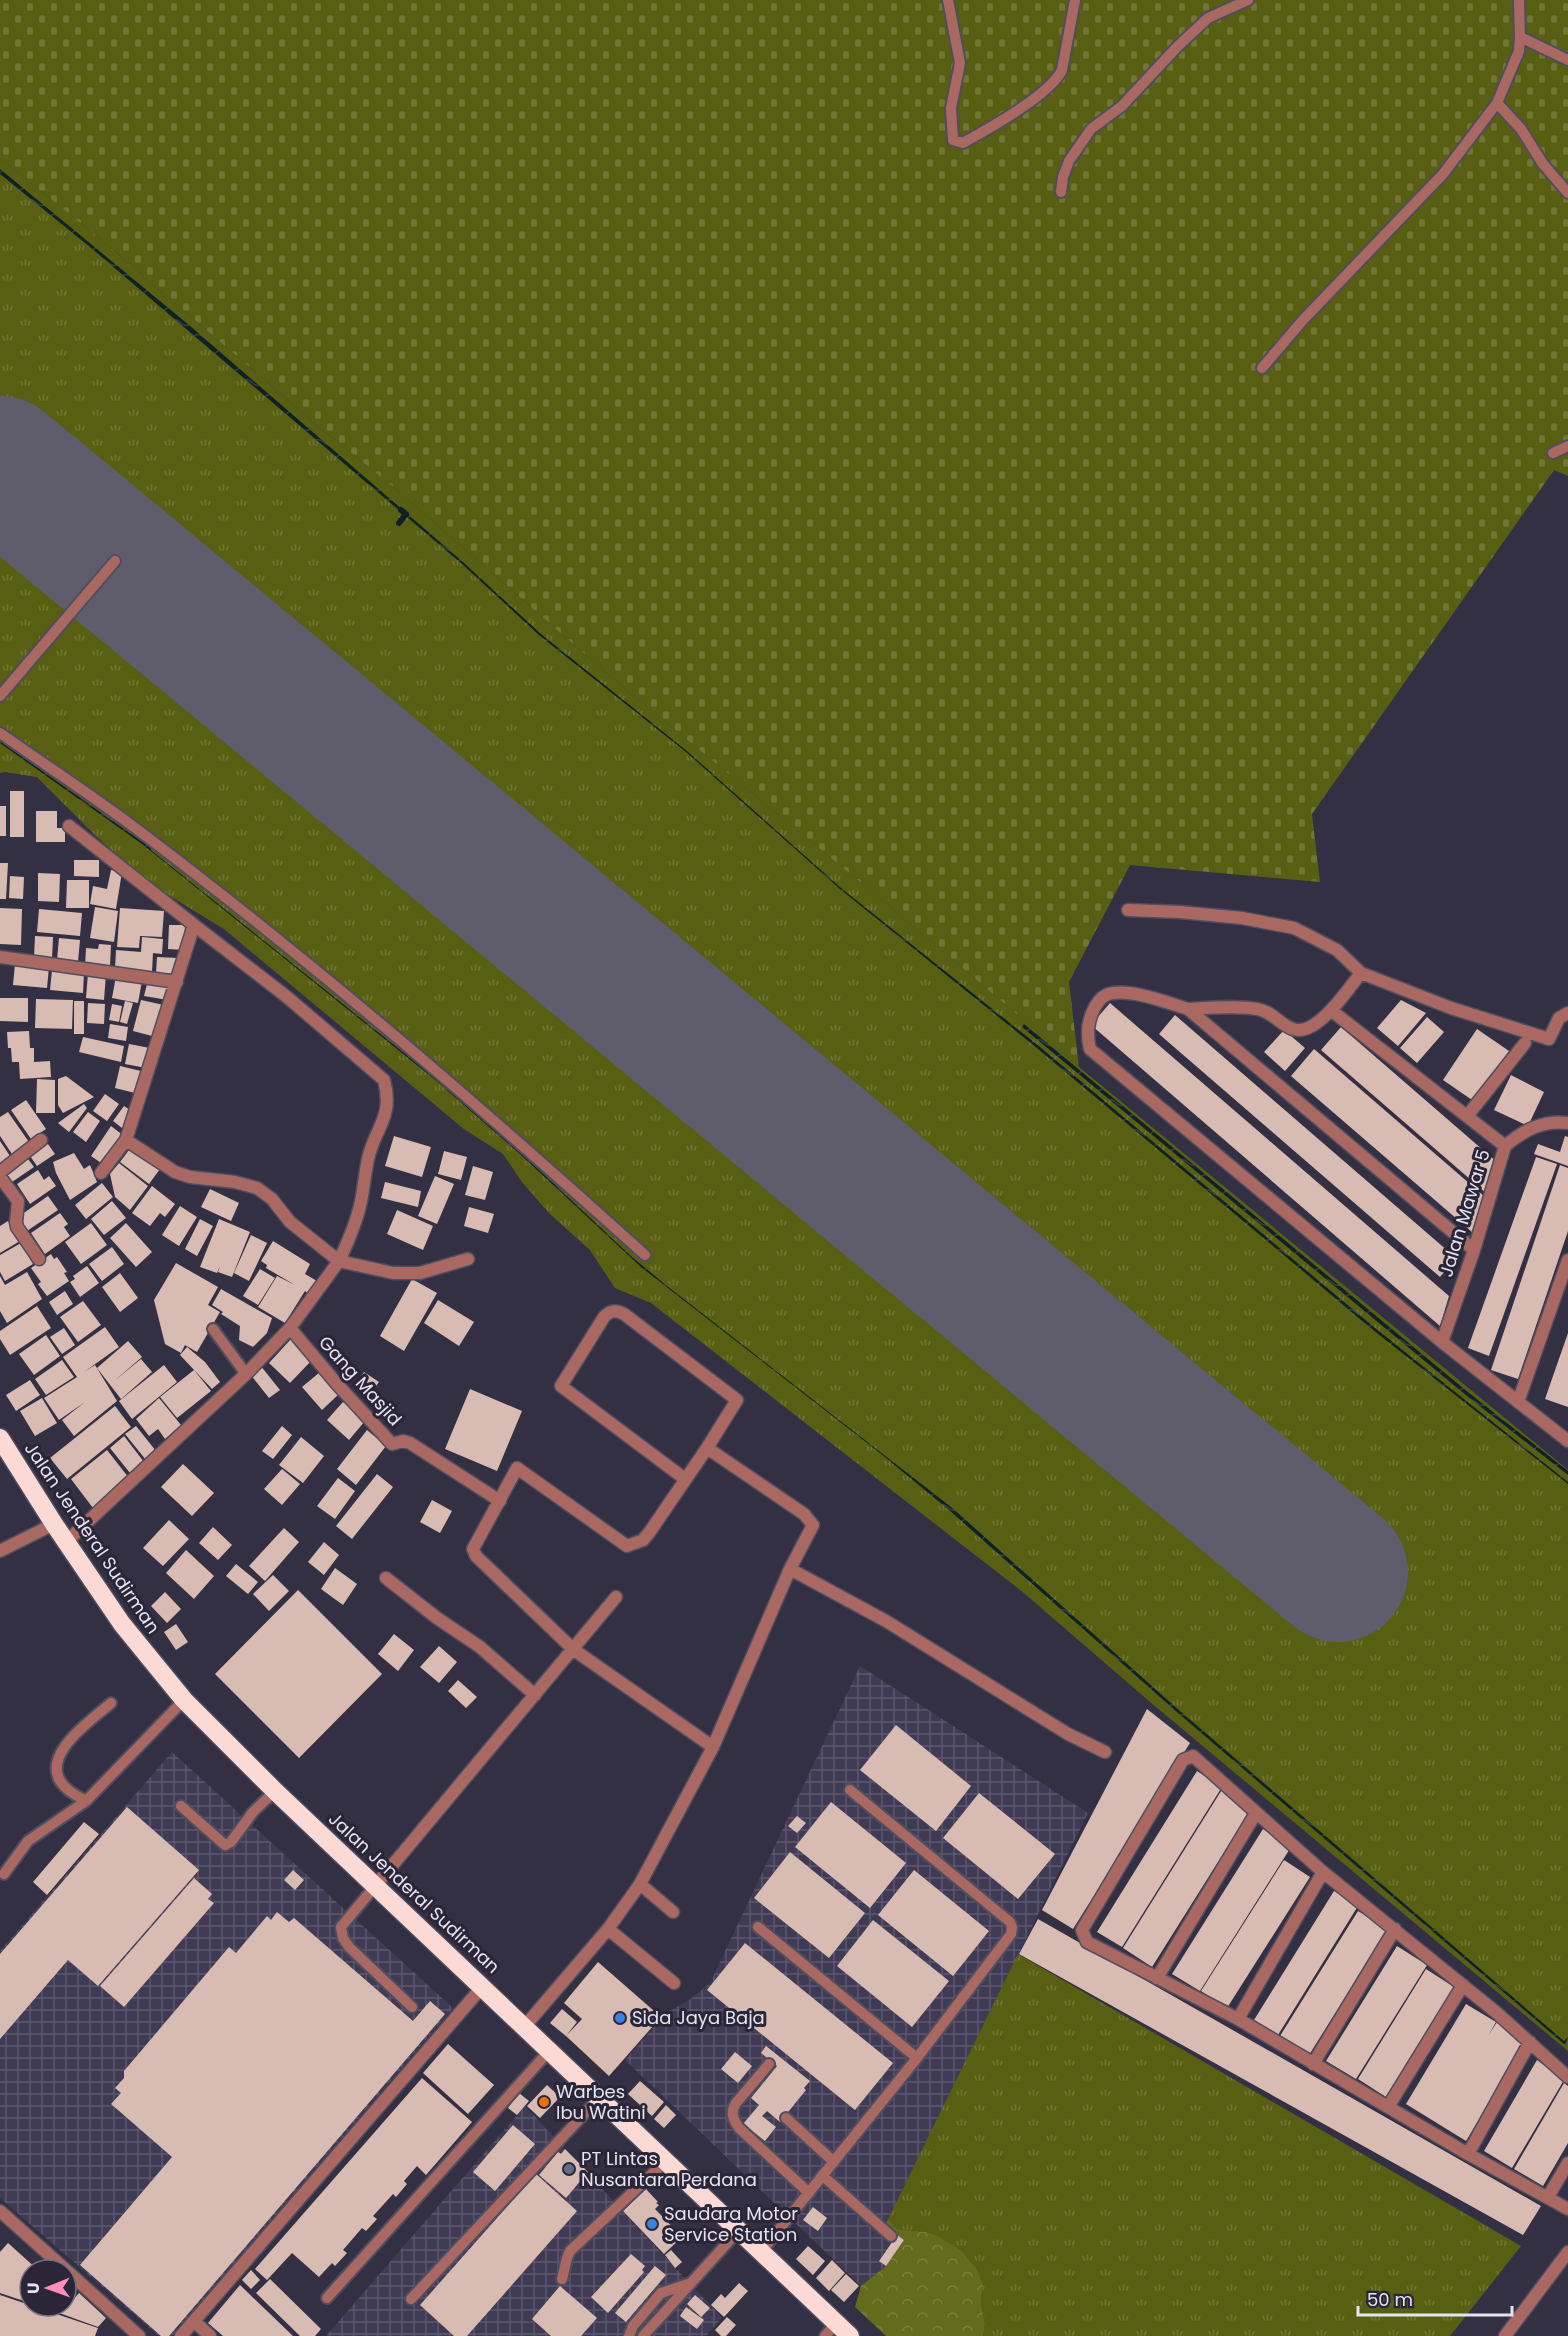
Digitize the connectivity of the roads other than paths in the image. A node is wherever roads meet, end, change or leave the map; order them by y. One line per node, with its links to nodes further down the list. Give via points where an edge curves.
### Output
1 (948, 0): 2 (lane, via 960,63 951,108 951,131 953,140 963,143 1058,79)
2 (1075, 0)
3 (1248, 0): 8 (lane, via 1208,18 1122,105 1091,129 1069,161)
4 (1519, 0): 5 (lane)
5 (1520, 38): 6 (lane); 7 (lane, via 1519,51)
6 (1568, 60)
7 (1497, 103): 9 (lane); 10 (lane, via 1443,174)
8 (1061, 192)
9 (1568, 193)
10 (1262, 368)
11 (1568, 446): 12 (lane)
12 (1553, 453)
13 (115, 561): 14 (lane)
14 (0, 696)
15 (0, 733): 34 (lane, via 133,826 302,960 422,1058)
16 (69, 826): 18 (street)
17 (1128, 910): 20 (street, via 1242,918 1294,928 1337,950)
18 (194, 925): 21 (street); 38 (street, via 384,1080 384,1122 368,1156 353,1231)
19 (0, 957): 21 (street)
20 (1361, 973): 23 (street); 24 (street, via 1451,1008 1550,1039 1559,1018)
21 (177, 982): 29 (street)
22 (1188, 1010): 23 (street, via 1258,1009 1297,1030); 33 (street); 41 (street, via 1150,998 1117,993 1105,996 1090,1018 1090,1049)
23 (1332, 1011): 26 (street)
24 (1568, 1012)
25 (1525, 1043): 26 (street)
26 (1468, 1115): 30 (street)
27 (1568, 1123): 30 (street, Jalan Mawar 5, via 1553,1121 1518,1135)
28 (41, 1140): 32 (street)
29 (126, 1140): 31 (street); 38 (street, via 175,1172 257,1188 272,1199 290,1222)
30 (1505, 1146): 33 (street, Jalan Mawar 5)
31 (101, 1173)
32 (0, 1174): 35 (street, via 18,1201 17,1227)
33 (1474, 1250): 41 (street, Jalan Mawar 5)
34 (645, 1255)
35 (39, 1259)
36 (468, 1259): 38 (street, via 420,1273 393,1273)
37 (1568, 1260): 43 (street)
38 (339, 1261): 39 (street)
39 (290, 1328): 42 (street); 48 (street, Gang Masjid, via 392,1444 410,1443)
40 (213, 1329): 42 (lane)
41 (1443, 1342): 43 (street)
42 (246, 1374): 50 (street)
43 (1518, 1402): 45 (street)
44 (0, 1438): 49 (highway, Jalan Jenderal Sudirman)
45 (1568, 1441)
46 (707, 1448): 47 (street); 47 (street, via 737,1400 624,1314 617,1310 609,1312 561,1386); 52 (street, via 810,1520 813,1525)
47 (685, 1479): 48 (street, via 643,1540 627,1546 518,1468)
48 (500, 1501): 55 (street, via 474,1546 476,1556)
49 (54, 1524): 50 (highway, Jalan Jenderal Sudirman); 51 (street)
50 (67, 1541): 57 (highway, Jalan Jenderal Sudirman, via 122,1624)
51 (0, 1551)
52 (790, 1569): 59 (street); 60 (street, via 886,1621 1068,1734)
53 (386, 1578): 56 (street, via 480,1647)
54 (616, 1597): 55 (street)
55 (574, 1650): 56 (street); 59 (street)
56 (535, 1695): 69 (street)
57 (184, 1700): 62 (highway, Jalan Jenderal Sudirman); 63 (lane)
58 (111, 1703): 63 (lane, via 70,1739 57,1761 57,1774 65,1787)
59 (713, 1747): 68 (street)
60 (1105, 1752)
61 (850, 1790): 83 (lane, via 1012,1927 1011,1934)
62 (275, 1791): 64 (lane, via 225,1845); 69 (highway, Jalan Jenderal Sudirman)
63 (86, 1801): 67 (lane, via 28,1841)
64 (181, 1806)
65 (1256, 1813): 66 (street); 74 (street); 74 (street, via 1200,1760 1193,1756 1183,1760 1082,1930 1087,1942)
66 (1323, 1872): 73 (street); 79 (street)
67 (4, 1874)
68 (640, 1884): 70 (street); 72 (street)
69 (376, 1885): 76 (highway, Jalan Jenderal Sudirman); 78 (lane, via 341,1927 343,1938)
70 (673, 1912)
71 (758, 1927): 83 (lane)
72 (608, 1929): 75 (street); 80 (street)
73 (1395, 1929): 77 (street); 85 (street)
74 (1157, 1978): 79 (street)
75 (674, 1983)
76 (483, 1986): 80 (highway, Jalan Jenderal Sudirman); 109 (street)
77 (1463, 1986): 81 (street); 88 (street)
78 (412, 2007)
79 (1238, 2019): 85 (street)
80 (525, 2026): 82 (highway, Jalan Jenderal Sudirman)
81 (1530, 2042): 86 (street); 90 (street)
82 (550, 2049): 87 (highway, Jalan Jenderal Sudirman); 107 (lane)
83 (917, 2058): 92 (lane)
84 (770, 2064): 95 (lane, via 732,2109 733,2118)
85 (1313, 2064): 88 (street)
86 (1568, 2077)
87 (600, 2097): 91 (highway, Jalan Jenderal Sudirman); 108 (lane)
88 (1388, 2107): 90 (street)
89 (786, 2118): 92 (lane)
90 (1468, 2154): 96 (street)
91 (666, 2161): 99 (highway, Jalan Jenderal Sudirman); 104 (lane, via 570,2252)
92 (834, 2162): 94 (lane)
93 (1568, 2163): 96 (street)
94 (823, 2176): 95 (lane); 100 (lane)
95 (809, 2193): 101 (lane)
96 (1548, 2197): 97 (street)
97 (1568, 2209)
98 (0, 2211): 103 (street)
99 (739, 2230): 101 (highway, Jalan Jenderal Sudirman); 106 (lane)
100 (891, 2236)
101 (762, 2252): 110 (highway, Jalan Jenderal Sudirman)
102 (1568, 2252): 116 (street)
103 (53, 2258)
104 (562, 2279)
105 (78, 2281): 111 (street)
106 (691, 2283): 114 (lane, via 661,2293); 115 (lane)
107 (327, 2298)
108 (411, 2299)
109 (194, 2321): 112 (street); 113 (street)
110 (837, 2332)
111 (139, 2336)
112 (181, 2336)
113 (210, 2336)
114 (629, 2336)
115 (643, 2336)
116 (1505, 2336)

